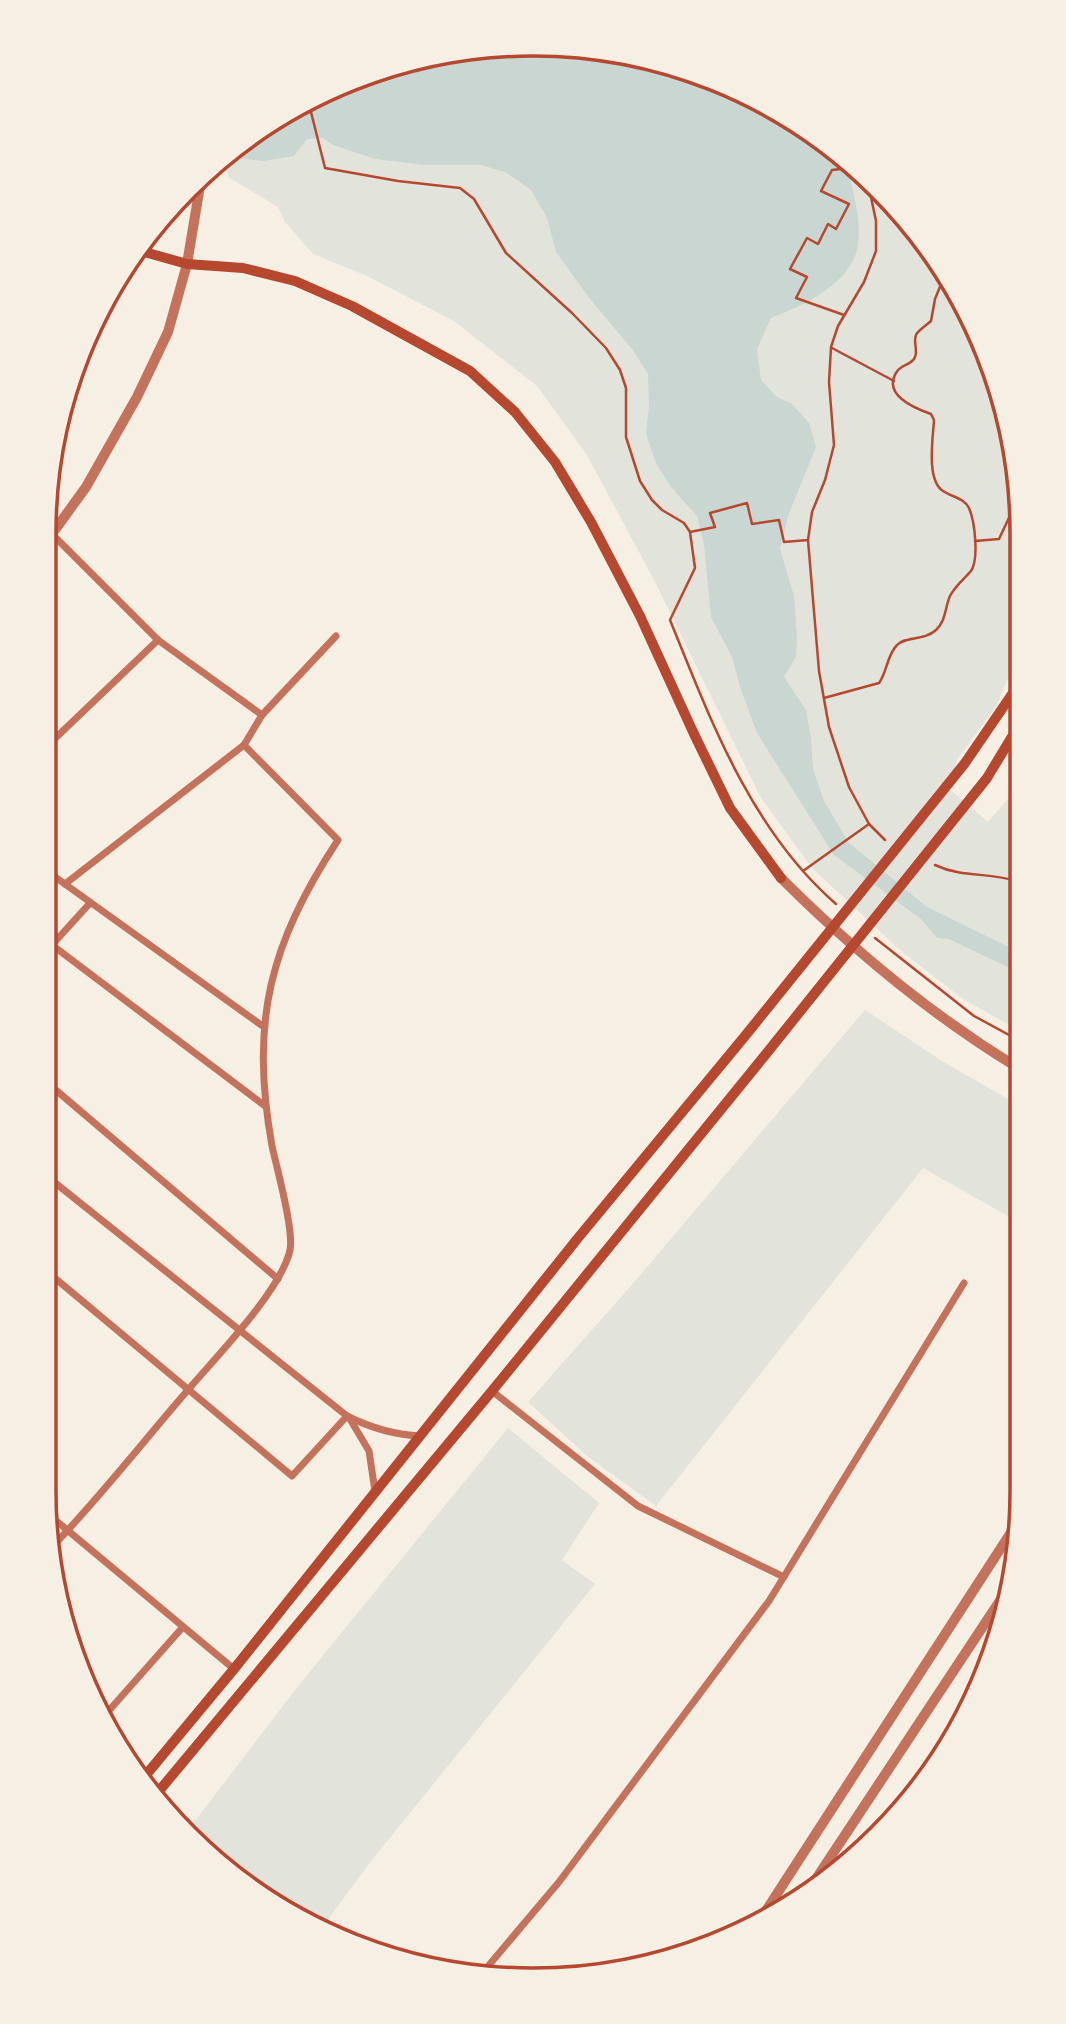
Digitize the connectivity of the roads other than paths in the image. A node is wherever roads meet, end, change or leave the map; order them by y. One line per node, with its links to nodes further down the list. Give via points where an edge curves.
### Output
1 (200, 192): 3 (street)
2 (148, 253): 3 (main road)
3 (187, 264): 4 (street, via 168,332 137,397 86,486); 14 (main road, via 243,268 295,281 352,306 470,371 515,412 555,462 591,522 730,808)
4 (56, 527)
5 (56, 545): 7 (street)
6 (336, 636): 9 (street)
7 (158, 640): 9 (street); 10 (street)
8 (1010, 697): 31 (main road, via 965,763)
9 (262, 715): 12 (street)
10 (56, 737)
11 (1010, 740): 29 (main road, via 987,778)
12 (244, 745): 15 (street); 19 (street, via 338,840 313,878 277,956)
13 (56, 878): 15 (street)
14 (781, 878): 20 (street, via 828,926 917,1000)
15 (65, 884): 16 (street)
16 (90, 903): 17 (street); 19 (street)
17 (56, 941)
18 (56, 949): 22 (street)
19 (264, 1027): 22 (street)
20 (1010, 1063)
21 (56, 1090): 25 (street)
22 (265, 1105): 25 (street, via 291,1247)
23 (56, 1184): 27 (street)
24 (56, 1279): 28 (street)
25 (278, 1279): 27 (street)
26 (964, 1283): 37 (street)
27 (240, 1330): 28 (street); 30 (street)
28 (188, 1389): 30 (street, via 292,1476); 34 (street)
29 (492, 1391): 37 (street, via 638,1506); 43 (main road)
30 (347, 1416): 31 (street, via 384,1431); 32 (street, via 369,1451)
31 (422, 1436): 32 (main road)
32 (375, 1491): 40 (main road)
33 (57, 1522): 34 (street)
34 (68, 1531): 36 (street); 39 (street)
35 (1007, 1538): 45 (street)
36 (59, 1540)
37 (784, 1577): 46 (street, via 559,1882)
38 (996, 1607): 44 (street)
39 (182, 1628): 40 (street); 41 (street)
40 (233, 1669): 42 (main road)
41 (109, 1710)
42 (148, 1772)
43 (161, 1789)
44 (822, 1870)
45 (770, 1905)
46 (488, 1966)

